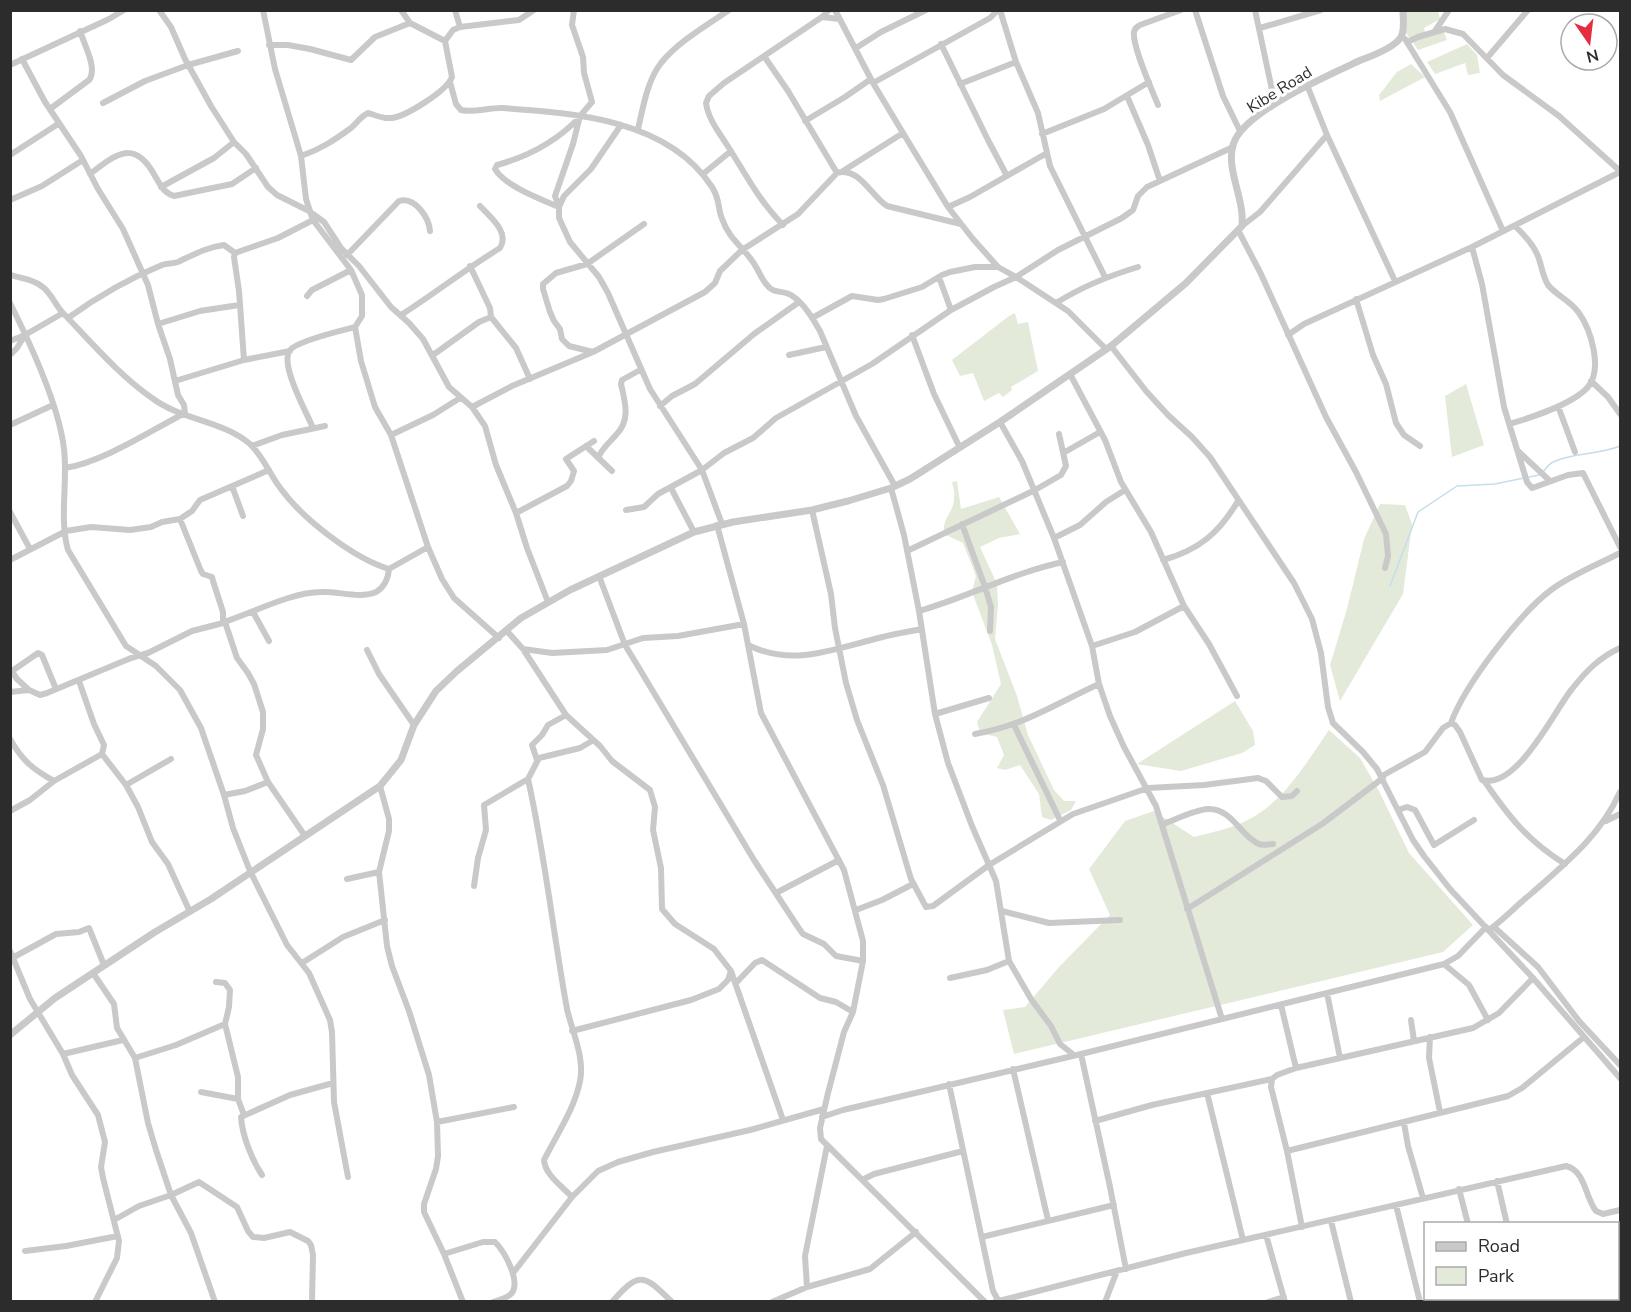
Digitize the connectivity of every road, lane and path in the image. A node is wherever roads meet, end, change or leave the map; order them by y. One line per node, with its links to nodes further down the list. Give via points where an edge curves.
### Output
1 (124, 10): 25 (street)
2 (159, 10): 38 (street)
3 (263, 10): 30 (street)
4 (401, 10): 22 (street)
5 (455, 10): 23 (street)
6 (534, 10): 23 (street, via 519,20)
7 (574, 10): 49 (street, via 573,25 592,102)
8 (729, 10): 53 (street, via 661,63)
9 (829, 10): 20 (street)
10 (835, 10): 21 (street)
11 (926, 10): 31 (street)
12 (999, 10): 29 (street); 36 (street)
13 (1181, 10): 41 (street, via 1136,28 1138,51)
14 (1196, 10): 54 (street, via 1223,96)
15 (1255, 10): 24 (street)
16 (1321, 10): 24 (street)
17 (1403, 10): 27 (street)
18 (1449, 10): 26 (street)
19 (1528, 10): 34 (street)
20 (822, 17): 21 (street); 33 (street)
21 (839, 19): 31 (street)
22 (410, 24): 28 (street); 30 (street, via 375,36 351,60 310,49)
23 (460, 27): 28 (street)
24 (1260, 28): 46 (street)
25 (80, 31): 35 (street); 48 (street, via 93,76)
26 (1434, 31): 27 (street); 34 (street, via 1445,29 1463,34)
27 (1405, 39): 43 (street, Kibe Road); 85 (street, via 1450,112)
28 (445, 41): 40 (street)
29 (942, 44): 39 (street); 42 (street)
30 (269, 45): 63 (street)
31 (856, 48): 39 (street)
32 (238, 51): 38 (street)
33 (764, 57): 50 (street); 60 (street, via 715,90 706,103)
34 (1487, 58): 66 (street)
35 (22, 59): 37 (street); 48 (street)
36 (1016, 62): 42 (street); 56 (street, via 1034,103)
37 (10, 65)
38 (188, 65): 45 (street); 58 (street)
39 (872, 81): 50 (street); 55 (street)
40 (450, 82): 49 (street, via 461,110 501,108); 63 (street, via 432,98 395,118 365,113 324,147)
41 (1149, 82): 44 (street); 47 (street)
42 (960, 84): 70 (street)
43 (1307, 85): 46 (street, Kibe Road); 57 (street)
44 (1127, 96): 56 (street); 71 (street)
45 (103, 103)
46 (1275, 104): 54 (street, Kibe Road)
47 (1158, 105)
48 (50, 109): 51 (street)
49 (580, 116): 52 (street); 75 (street, via 555,196); 75 (street, via 551,143 495,169 507,181)
50 (805, 120): 67 (street)
51 (58, 124): 62 (street); 64 (street)
52 (621, 125): 53 (street); 75 (street)
53 (638, 129): 69 (street, via 674,149)
54 (1240, 131): 59 (street, Kibe Road)
55 (903, 133): 67 (street); 76 (street)
56 (1042, 134): 61 (street)
57 (1327, 135): 83 (street, via 1260,212); 101 (street)
58 (234, 142): 65 (street); 72 (street, via 214,158)
59 (1233, 147): 71 (street); 83 (street, Kibe Road, via 1233,173 1242,204)
60 (731, 151): 69 (street); 81 (street, via 762,202)
61 (1047, 153): 70 (street); 86 (street)
62 (10, 155)
63 (301, 156): 77 (street)
64 (83, 160): 68 (street); 73 (street, via 42,186)
65 (256, 168): 72 (street, via 232,184 184,196 167,194); 77 (street, via 268,188)
66 (1620, 171): 82 (street)
67 (840, 172): 80 (street, via 860,179 887,206); 81 (street)
68 (90, 174): 72 (street, via 111,158 125,152 135,153 145,160); 97 (street, via 123,229)
69 (703, 174): 88 (street, via 718,197 723,222)
70 (1007, 176): 76 (street)
71 (1160, 181): 86 (street, via 1142,190 1130,213)
72 (161, 187)
73 (10, 200)
74 (480, 206): 92 (street, via 501,232 503,244)
75 (559, 207): 91 (street, via 565,232)
76 (948, 207): 80 (street)
77 (309, 211): 78 (street); 90 (street, via 329,228)
78 (313, 220): 89 (street); 95 (street)
79 (644, 224): 91 (street)
80 (961, 224): 93 (street)
81 (783, 225): 88 (street)
82 (1515, 226): 85 (street); 132 (street, via 1537,253 1548,284 1574,306 1589,331 1594,349)
83 (1240, 228): 118 (street); 121 (street, via 1186,283)
84 (430, 231): 90 (street, via 416,206 410,201 399,201)
85 (1503, 231): 87 (street)
86 (1084, 237): 99 (street); 100 (street)
87 (1472, 247): 101 (street); 142 (street)
88 (742, 250): 104 (street, via 770,288); 115 (street, via 705,292)
89 (235, 254): 97 (street, via 224,245 216,246); 107 (street)
90 (347, 255): 110 (street)
91 (587, 264): 115 (street, via 599,278); 123 (street, via 556,273 543,284 543,289 565,343)
92 (470, 266): 110 (street); 111 (street)
93 (998, 267): 98 (street, via 967,269); 99 (street)
94 (1138, 267): 100 (street)
95 (351, 270): 102 (street); 114 (street, via 363,301)
96 (10, 275): 109 (street, via 44,287)
97 (143, 275): 109 (street); 113 (street)
98 (939, 277): 108 (street); 112 (street, via 884,299 847,298)
99 (1016, 277): 106 (street); 108 (street)
100 (1105, 277): 106 (street)
101 (1395, 281): 103 (street)
102 (307, 296)
103 (1356, 299): 118 (street); 153 (street, via 1400,430)
104 (799, 302): 112 (street); 137 (street, via 695,384)
105 (10, 303): 116 (street)
106 (1056, 303): 121 (street)
107 (239, 305): 113 (street, via 200,311); 127 (street)
108 (951, 310): 117 (street)
109 (65, 315): 116 (street); 139 (street, via 151,398)
110 (401, 315): 125 (street)
111 (491, 317): 125 (street); 130 (street, via 516,348)
112 (812, 318): 120 (street)
113 (158, 324): 131 (street)
114 (356, 327): 122 (street, via 326,334); 148 (street, via 375,407)
115 (626, 334): 123 (street); 128 (street)
116 (25, 335): 119 (street); 124 (street); 135 (street)
117 (912, 335): 133 (street); 152 (street)
118 (1288, 335): 188 (street, via 1386,534)
119 (10, 341)
120 (826, 347): 126 (street); 133 (street)
121 (1108, 347): 129 (street); 168 (street, via 1200,445)
122 (290, 351): 127 (street); 145 (street, via 288,368)
123 (593, 352): 130 (street)
124 (10, 355)
125 (433, 355): 134 (street, via 449,387)
126 (789, 355)
127 (244, 360): 131 (street)
128 (640, 369): 137 (street); 157 (street, via 622,380 626,420)
129 (1070, 375): 141 (street); 146 (street)
130 (530, 379): 136 (street)
131 (175, 381): 139 (street)
132 (1591, 381): 138 (street); 140 (street)
133 (841, 382): 160 (street, via 776,418 753,438); 164 (street)
134 (460, 398): 136 (street); 148 (street)
135 (53, 405): 143 (street); 158 (street, via 64,446)
136 (472, 406): 172 (street, via 485,426)
137 (660, 406): 160 (street)
138 (1558, 406): 142 (street); 156 (street)
139 (185, 413): 150 (street, via 234,433); 158 (street, via 84,463)
140 (1620, 414)
141 (1000, 422): 152 (street); 166 (street)
142 (1509, 424): 154 (street)
143 (10, 425)
144 (326, 426): 145 (street)
145 (313, 428): 150 (street)
146 (1100, 432): 155 (street); 167 (street)
147 (1059, 434): 155 (street)
148 (391, 435): 180 (street)
149 (594, 441): 151 (street)
150 (252, 446): 159 (street)
151 (586, 446): 157 (street); 172 (street, via 566,459 574,471 567,486)
152 (959, 446): 164 (street)
153 (1420, 446)
154 (1517, 450): 162 (street); 162 (street, via 1532,488)
155 (1065, 452): 166 (street, via 1066,469)
156 (1575, 452)
157 (598, 458): 161 (street)
158 (65, 468): 177 (street)
159 (269, 470): 163 (street); 189 (street, via 289,499 316,524 348,549)
160 (702, 470): 165 (street); 176 (street)
161 (612, 471)
162 (1550, 481): 181 (street, via 1583,473)
163 (232, 486): 173 (street); 174 (street, via 200,500)
164 (893, 487): 170 (street); 183 (street)
165 (671, 488): 169 (street, via 644,507); 178 (street)
166 (1035, 490): 175 (street); 179 (street)
167 (1125, 490): 179 (street, via 1080,525); 186 (street)
168 (1238, 501): 186 (street, via 1202,544); 230 (street, via 1307,608 1333,723)
169 (626, 510)
170 (812, 510): 176 (street); 208 (street, via 831,594)
171 (10, 512): 182 (street)
172 (516, 513): 192 (street)
173 (243, 516)
174 (180, 519): 177 (street, via 130,530 92,527); 196 (street, via 201,571 212,578)
175 (962, 524): 183 (street); 191 (street)
176 (720, 525): 178 (street); 197 (street)
177 (66, 531): 182 (street); 210 (street, via 68,550 126,646)
178 (694, 532): 190 (street)
179 (1054, 538): 187 (street)
180 (428, 547): 189 (street); 201 (street, via 447,590)
181 (1620, 547)
182 (30, 549): 185 (street)
183 (907, 550): 194 (street)
184 (1620, 553): 221 (street, via 1536,601 1492,656 1460,702)
185 (10, 560)
186 (1163, 560): 193 (street)
187 (1063, 562): 191 (street); 205 (street)
188 (1385, 568)
189 (389, 569): 195 (street, via 383,587 375,593 304,593)
190 (599, 576): 192 (street); 203 (street)
191 (985, 587): 194 (street); 200 (street, via 991,607)
192 (548, 602): 199 (street)
193 (1184, 606): 205 (street, via 1135,632); 217 (street)
194 (919, 611): 198 (street)
195 (253, 612): 196 (street); 202 (street)
196 (224, 622): 210 (street, via 192,631); 234 (street, via 237,658 251,678 262,712 263,729 256,755)
197 (744, 624): 203 (street, via 643,638); 204 (street)
198 (922, 629): 208 (street); 219 (street)
199 (507, 631): 201 (street); 207 (street)
200 (990, 631)
201 (499, 638): 222 (street, via 436,691)
202 (269, 641)
203 (626, 645): 207 (street, via 570,653); 258 (street)
204 (748, 645): 208 (street, via 769,652 809,656); 250 (street, via 761,712)
205 (1092, 646): 213 (street)
206 (1620, 648): 233 (street, via 1588,669 1517,767)
207 (523, 649): 220 (street)
208 (838, 649): 256 (street, via 857,720 883,785)
209 (367, 650): 222 (street)
210 (140, 655): 212 (street); 240 (street, via 173,683 193,710)
211 (11, 670): 214 (street, via 38,653); 215 (street)
212 (79, 681): 214 (street); 227 (street, via 104,746)
213 (1099, 684): 223 (street); 237 (street, via 1116,731)
214 (56, 689): 215 (street, via 40,695)
215 (29, 690): 216 (street)
216 (10, 692)
217 (1237, 696)
218 (989, 698): 219 (street)
219 (935, 714): 252 (street, via 948,763)
220 (566, 715): 226 (street); 229 (street, via 548,725 533,742)
221 (1451, 723): 230 (street, via 1425,752); 233 (street, via 1460,732)
222 (414, 725): 236 (street, via 401,760)
223 (1014, 725): 224 (street); 244 (street)
224 (975, 734)
225 (10, 739): 232 (street, via 23,760)
226 (592, 741): 229 (street); 273 (street, via 650,790 661,868 661,903 666,914 714,949)
227 (102, 754): 232 (street); 235 (street)
228 (171, 759): 235 (street)
229 (537, 760): 231 (street)
230 (1382, 777): 241 (street); 259 (street, via 1322,824)
231 (528, 779): 257 (street, via 484,805 486,830); 288 (street)
232 (54, 781): 242 (street)
233 (1485, 782): 251 (street, via 1521,831)
234 (268, 783): 240 (street); 248 (street)
235 (126, 785): 262 (street)
236 (380, 786): 248 (street); 254 (street, via 389,819)
237 (1148, 788): 238 (street, via 1258,778 1282,797); 244 (street); 247 (street)
238 (1297, 791)
239 (1620, 792): 246 (street)
240 (224, 795): 253 (street)
241 (1398, 810): 245 (street, via 1415,810 1434,845); 265 (street, via 1424,856 1450,889)
242 (10, 811)
243 (1620, 814): 246 (street)
244 (1060, 820): 252 (street)
245 (1474, 820)
246 (1606, 821): 251 (street)
247 (1163, 824): 249 (street, via 1196,812 1216,810 1256,843); 259 (street)
248 (305, 836): 253 (street)
249 (1273, 844)
250 (839, 861): 258 (street); 260 (street)
251 (1565, 864): 265 (street)
252 (989, 865): 256 (street, via 930,907 926,907); 261 (street)
253 (250, 871): 262 (street); 270 (street, via 287,945)
254 (378, 872): 255 (street); 263 (street)
255 (347, 879)
256 (913, 884): 260 (street)
257 (474, 886)
258 (776, 892): 268 (street, via 804,934 841,958)
259 (1187, 909): 284 (street)
260 (856, 910): 268 (street)
261 (1002, 911): 264 (street, via 1049,923); 269 (street)
262 (190, 912): 272 (street)
263 (385, 920): 270 (street, via 343,937); 315 (street, via 389,956 423,1054)
264 (1120, 920)
265 (1490, 928): 267 (street); 277 (street); 298 (street, via 1538,967)
266 (12, 954): 272 (street, via 57,934 89,928); 283 (street)
267 (1458, 956): 271 (street); 274 (street)
268 (863, 961): 282 (street)
269 (1009, 961): 276 (street); 295 (street, via 1060,1044)
270 (302, 963): 303 (street, via 331,1026)
271 (1444, 964): 274 (street); 280 (street)
272 (105, 965): 275 (street)
273 (731, 970): 279 (street); 288 (street, via 719,989 691,1000)
274 (1454, 970): 286 (street, via 1474,992)
275 (93, 973): 283 (street); 292 (street, via 114,1004)
276 (950, 978)
277 (1533, 978): 286 (street); 291 (street)
278 (216, 982): 287 (street, via 225,983 230,990)
279 (736, 983): 282 (street, via 762,960 820,998); 313 (street)
280 (1327, 993): 281 (street); 297 (street)
281 (1281, 1005): 284 (street); 299 (street)
282 (853, 1012): 309 (street)
283 (39, 1013): 289 (street); 294 (street)
284 (1222, 1019): 295 (street)
285 (1411, 1020): 293 (street)
286 (1488, 1020): 290 (street, via 1467,1030)
287 (225, 1024): 296 (street); 307 (street, via 238,1077)
288 (572, 1031): 326 (street, via 580,1082 561,1131 544,1160 549,1174)
289 (10, 1035)
290 (1430, 1037): 293 (street); 310 (street, via 1429,1058)
291 (1584, 1037): 301 (street); 310 (street, via 1512,1095)
292 (123, 1040): 294 (street); 296 (street)
293 (1414, 1041): 297 (street)
294 (63, 1054): 332 (street, via 72,1076 98,1115 105,1142 101,1167)
295 (1077, 1055): 300 (street); 314 (street)
296 (135, 1058): 325 (street, via 148,1124)
297 (1341, 1058): 299 (street)
298 (1620, 1065)
299 (1296, 1068): 302 (street)
300 (1013, 1070): 304 (street); 333 (street)
301 (1620, 1078)
302 (1272, 1079): 306 (street); 319 (street)
303 (333, 1083): 311 (street, via 295,1093); 321 (street)
304 (949, 1084): 312 (street); 318 (street)
305 (201, 1092): 307 (street)
306 (1207, 1093): 314 (street); 343 (street)
307 (238, 1098): 311 (street)
308 (514, 1107): 315 (street)
309 (824, 1109): 312 (street); 313 (street)
310 (1440, 1112): 316 (street)
311 (244, 1115): 320 (street, via 241,1123)
312 (822, 1117): 317 (street, via 820,1134)
313 (783, 1120): 326 (street, via 618,1162 598,1171)
314 (1095, 1121): 328 (street)
315 (437, 1122): 345 (street, via 436,1169 424,1204 426,1220)
316 (1404, 1123): 319 (street); 327 (street)
317 (827, 1146): 322 (street); 349 (street, via 806,1256)
318 (963, 1151): 322 (street); 342 (street)
319 (1287, 1151): 338 (street)
320 (262, 1175)
321 (348, 1178)
322 (862, 1180): 339 (street)
323 (1497, 1181): 324 (street); 331 (street, via 1570,1166 1579,1175 1593,1208); 336 (street)
324 (1459, 1189): 327 (street); 335 (street)
325 (171, 1194): 332 (street); 354 (street, via 191,1233); 355 (street, via 200,1182 237,1207 253,1237 290,1232 308,1241 313,1250)
326 (572, 1197): 348 (street)
327 (1423, 1198): 329 (street)
328 (1114, 1205): 333 (street); 346 (street)
329 (1396, 1205): 334 (street); 350 (street)
330 (1620, 1210): 331 (street)
331 (1604, 1214): 337 (street)
332 (114, 1220): 341 (street)
333 (1048, 1220): 342 (street)
334 (1331, 1221): 338 (street); 364 (street)
335 (1467, 1222)
336 (1507, 1222)
337 (1600, 1222)
338 (1302, 1227): 340 (street)
339 (916, 1232): 349 (street, via 870,1269); 361 (street)
340 (1266, 1235): 343 (street); 351 (street)
341 (117, 1236): 344 (street); 353 (street, via 117,1258)
342 (981, 1237): 352 (street)
343 (1243, 1240): 346 (street)
344 (25, 1251)
345 (444, 1254): 348 (street, via 492,1241); 356 (street)
346 (1126, 1269): 347 (street)
347 (1117, 1271): 352 (street); 362 (street)
348 (513, 1273): 357 (street, via 513,1293)
349 (807, 1287): 360 (street)
350 (1422, 1293): 365 (street)
351 (1285, 1300): 363 (street)
352 (997, 1301)
353 (95, 1302)
354 (214, 1302)
355 (312, 1302)
356 (463, 1302)
357 (493, 1302)
358 (612, 1302): 359 (street, via 630,1283 642,1279)
359 (672, 1302)
360 (772, 1302)
361 (985, 1302)
362 (1105, 1302)
363 (1268, 1302)
364 (1351, 1302)
365 (1420, 1302)

